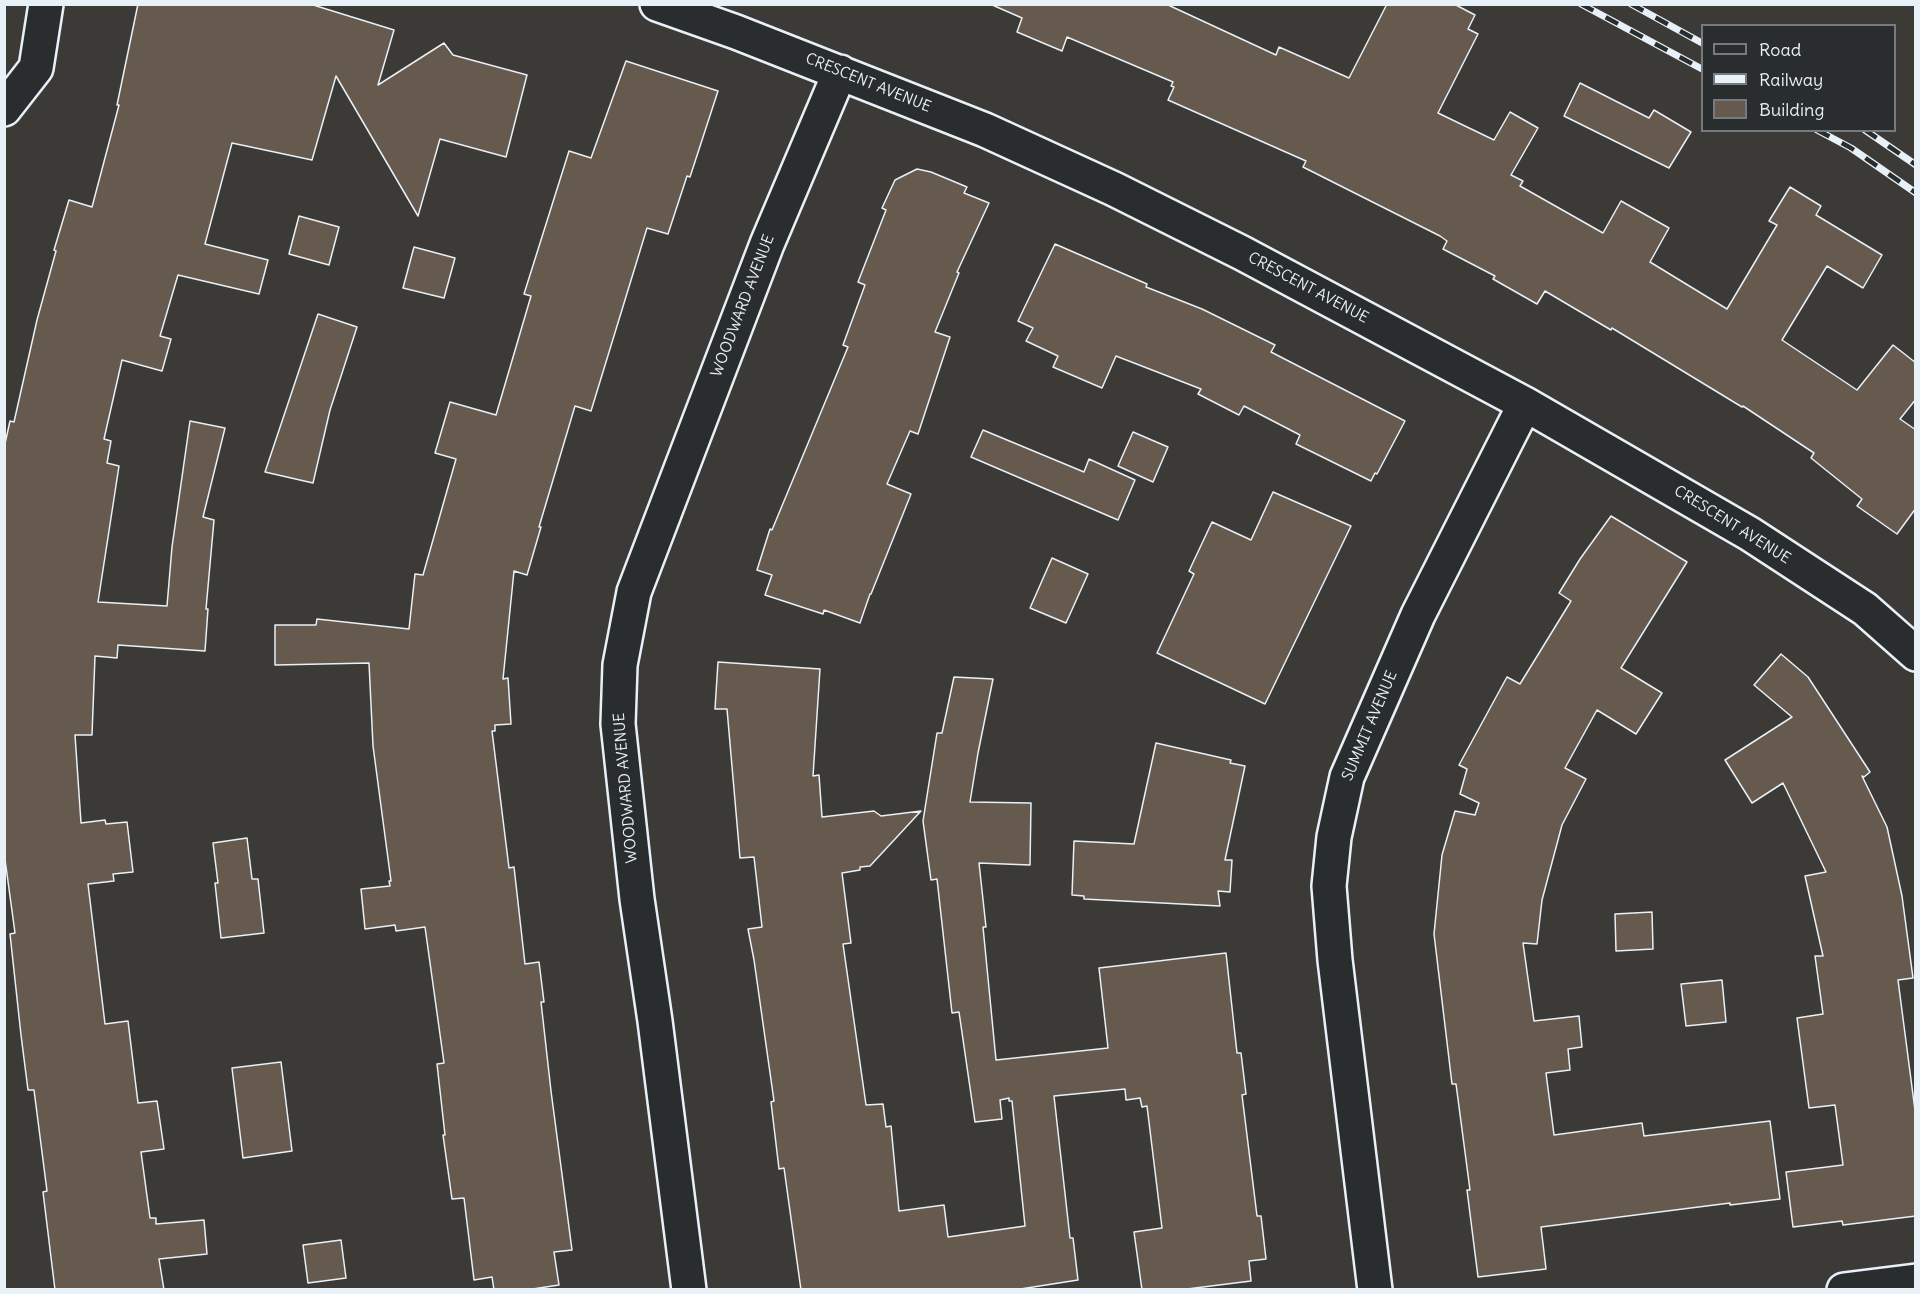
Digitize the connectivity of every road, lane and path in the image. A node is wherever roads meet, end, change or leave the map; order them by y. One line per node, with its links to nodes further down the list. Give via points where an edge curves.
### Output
1 (46, 4): 4 (street, via 36,68)
2 (657, 4): 3 (street, CRESCENT AVENUE)
3 (840, 72): 5 (street, CRESCENT AVENUE, via 985,130 1114,189 1242,252); 8 (street, WOODWARD AVENUE, via 767,244 634,592 620,665 618,724)
4 (4, 109)
5 (1526, 404): 6 (street, CRESCENT AVENUE, via 1759,540 1865,609); 9 (street, SUMMIT AVENUE, via 1418,615 1347,777 1334,837 1329,886 1335,960)
6 (1916, 654)
7 (1916, 1281): 10 (street)
8 (688, 1290)
9 (1375, 1290)
10 (1844, 1290)

